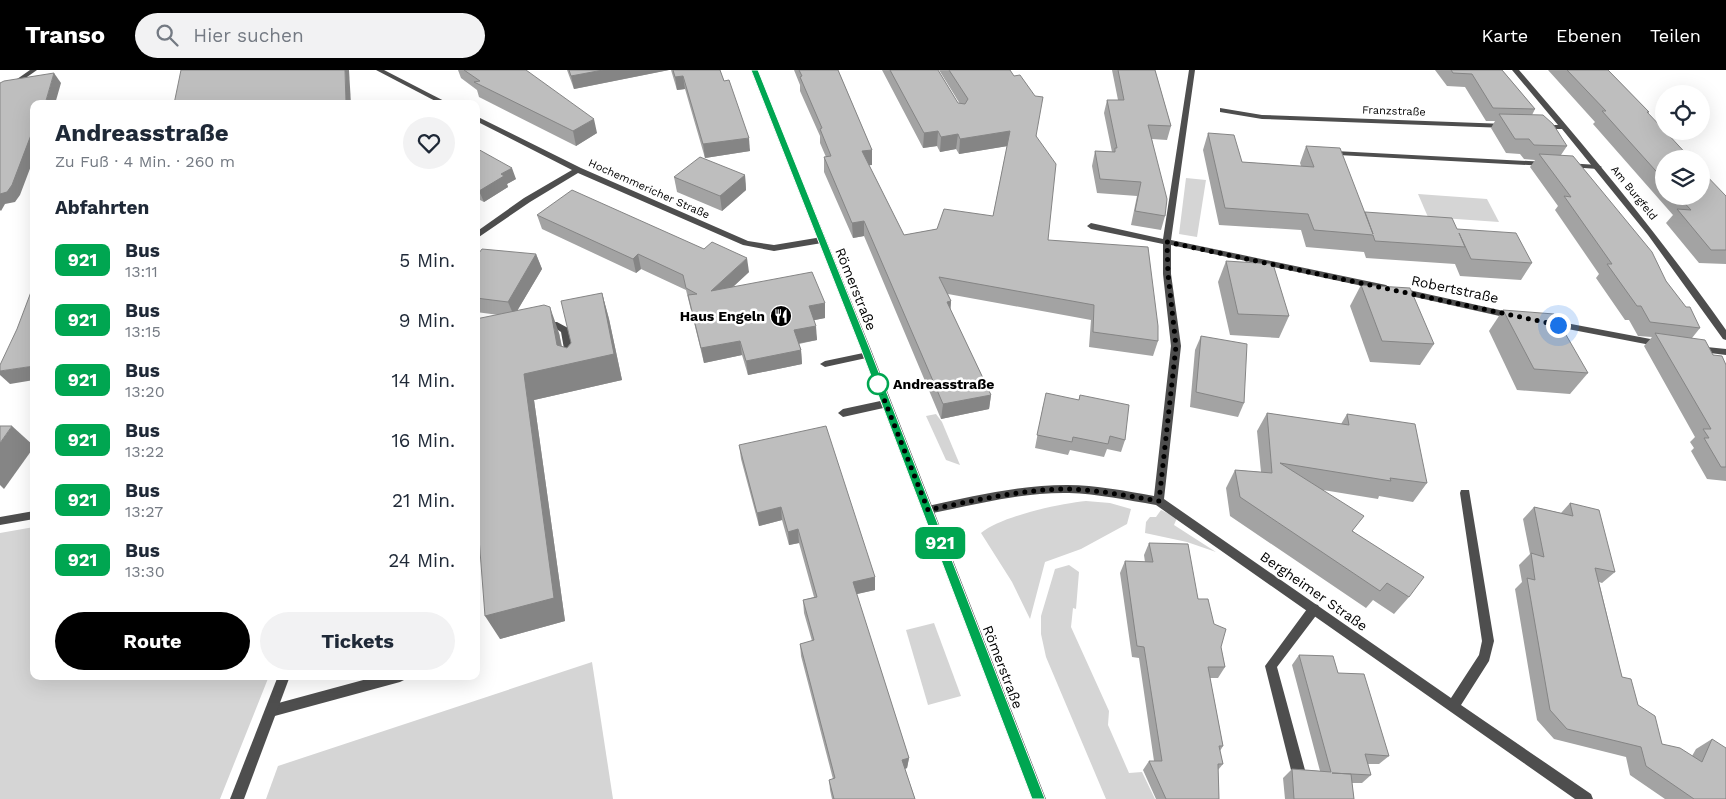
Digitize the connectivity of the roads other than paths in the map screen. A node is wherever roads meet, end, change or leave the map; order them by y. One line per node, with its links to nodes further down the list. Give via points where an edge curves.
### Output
1 (34, 70): 6 (street)
2 (379, 70): 7 (street)
3 (754, 70): 18 (street, Römerstraße)
4 (1192, 70): 19 (street)
5 (1514, 70): 12 (street, Am Burgfeld)
6 (0, 94)
7 (439, 100)
8 (1223, 110): 10 (street, Franzstraße, via 1262,117)
9 (480, 120): 15 (street, Hochemmericher Straße)
10 (1512, 126)
11 (1532, 127): 12 (street)
12 (1565, 127): 14 (street, Am Burgfeld)
13 (1338, 153): 14 (street)
14 (1598, 166): 23 (street, Am Burgfeld, via 1682,272)
15 (578, 170): 17 (street, via 519,205); 18 (street, Hochemmericher Straße, via 729,237 759,247 784,247)
16 (1091, 226): 19 (street, Robertstraße)
17 (480, 233)
18 (822, 240): 27 (street, Römerstraße)
19 (1167, 242): 20 (street, Robertstraße); 33 (street, via 1176,346)
20 (1520, 317)
21 (1539, 321): 24 (street)
22 (534, 326): 29 (street, via 556,325 565,330)
23 (1726, 337)
24 (1671, 345)
25 (1689, 348): 26 (street)
26 (1726, 352)
27 (868, 355): 28 (street); 30 (street, Römerstraße)
28 (825, 364)
29 (573, 370)
30 (885, 404): 31 (street); 34 (street, Römerstraße)
31 (843, 413)
32 (1466, 493): 40 (street, via 1488,642 1486,657)
33 (1159, 501): 34 (street, Bergheimer Straße, via 1110,492 1066,489); 37 (street, Bergheimer Straße)
34 (928, 510): 44 (street, Römerstraße)
35 (30, 517): 36 (street)
36 (0, 521)
37 (1314, 609): 40 (street, Bergheimer Straße); 42 (street, via 1271,666)
38 (283, 680): 41 (street)
39 (385, 680): 41 (street)
40 (1453, 706): 45 (street, Bergheimer Straße)
41 (271, 711): 43 (street)
42 (1298, 770)
43 (237, 799)
44 (1039, 799)
45 (1586, 799)

